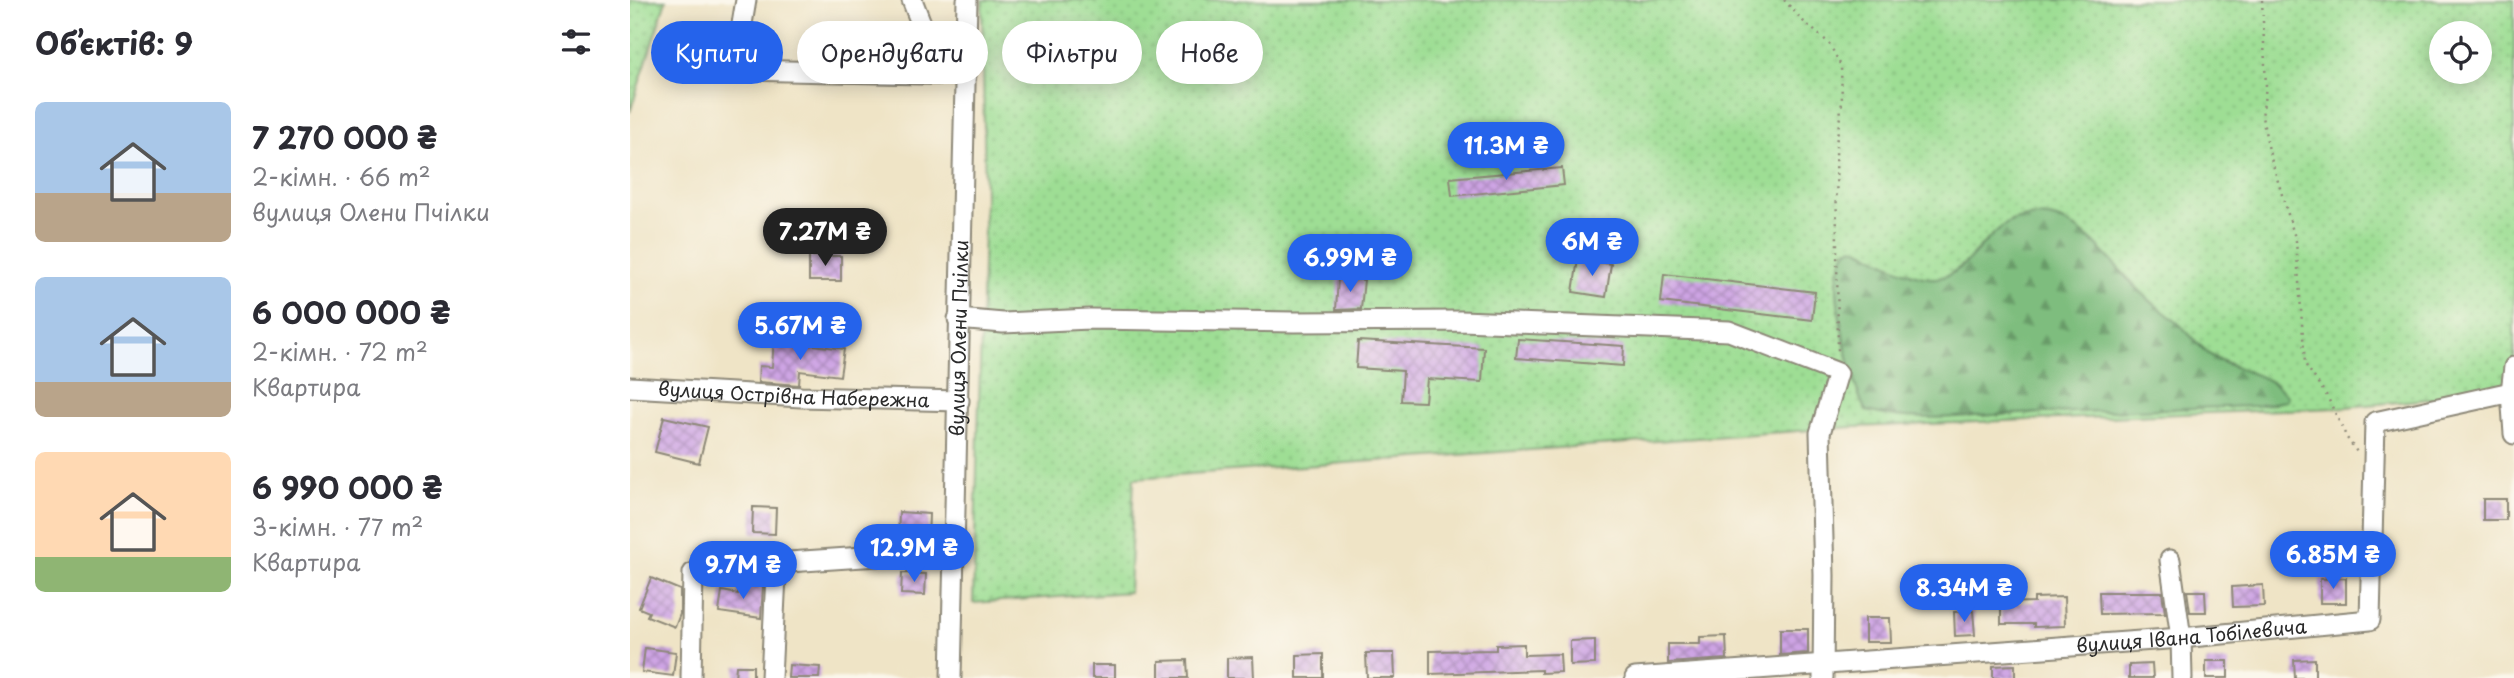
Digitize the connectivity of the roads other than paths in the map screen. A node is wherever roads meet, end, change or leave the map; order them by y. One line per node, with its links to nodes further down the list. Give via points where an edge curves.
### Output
1 (746, 0): 6 (street, via 737,54 748,70)
2 (912, 0): 4 (street)
3 (967, 0): 5 (street, вулиця Олени Пчілки)
4 (920, 21)
5 (966, 21)
6 (797, 71)
7 (963, 84): 8 (street, вулиця Олени Пчілки)
8 (958, 319): 12 (street, вулиця Олени Пчілки); 18 (street, via 1003,323 1090,319 1461,321 1729,331 1838,373 1820,433)
9 (2514, 367): 11 (street)
10 (630, 387): 12 (street, вулиця Острівна Набережна)
11 (2511, 392): 13 (street); 17 (street, вулиця Івана Тобілевича, via 2375,422 2370,620)
12 (959, 401): 14 (street, вулиця Олени Пчілки)
13 (2514, 434)
14 (953, 551): 16 (street); 21 (street, вулиця Олени Пчілки)
15 (2170, 560): 17 (street)
16 (775, 563): 19 (street, via 693,573); 20 (street)
17 (2181, 638): 18 (street, вулиця Івана Тобілевича); 23 (street)
18 (1823, 671): 22 (street, вулиця Івана Тобілевича)
19 (691, 678)
20 (771, 678)
21 (951, 678)
22 (1635, 678)
23 (2182, 678)

